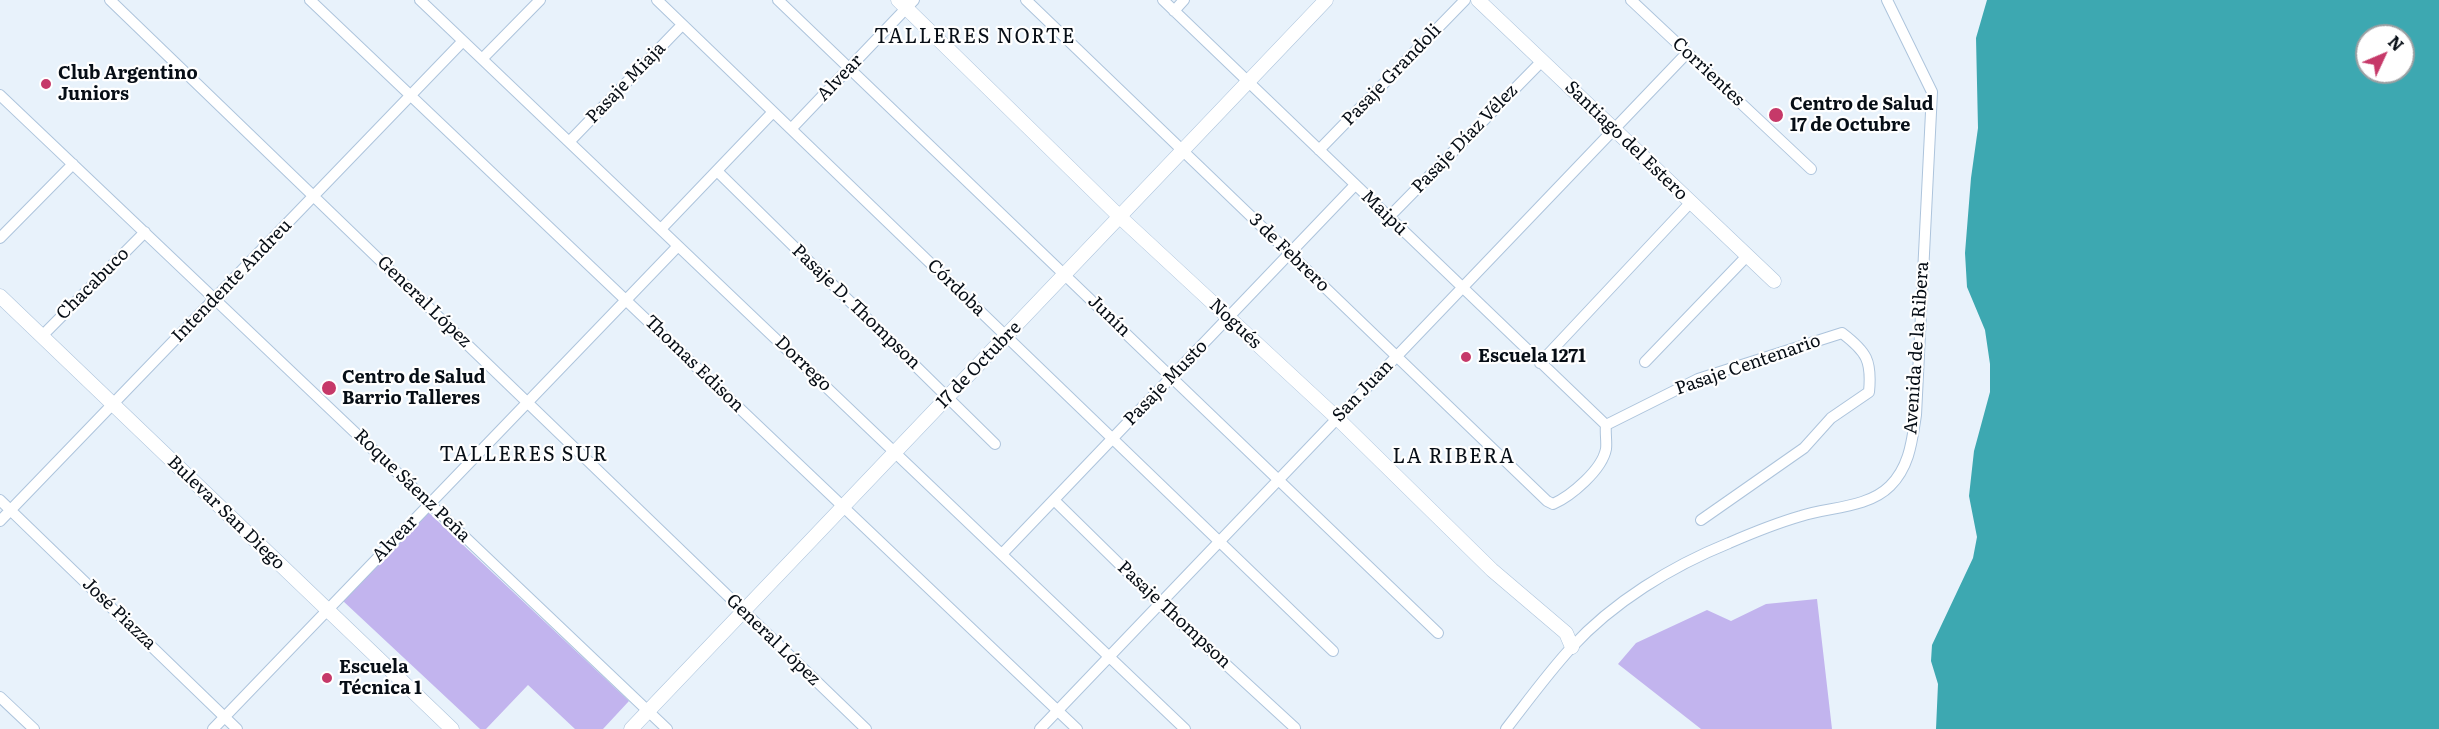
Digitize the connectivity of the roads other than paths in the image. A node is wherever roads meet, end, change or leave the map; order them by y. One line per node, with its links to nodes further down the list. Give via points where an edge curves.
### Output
1 (110, 0): 36 (street, General López)
2 (310, 0): 25 (street, Thomas Edison)
3 (420, 0): 18 (street, Dorrego)
4 (540, 0): 20 (street)
5 (657, 0): 17 (street, Córdoba)
6 (778, 0): 22 (street, Junín)
7 (1026, 0): 31 (street, 3 de Febrero)
8 (1163, 0): 16 (street, Maipú)
9 (1184, 0): 16 (street)
10 (1326, 0): 23 (street, 17 de Octubre)
11 (1465, 0): 30 (street, Pasaje Grandoli)
12 (1478, 0): 21 (street, Santiago del Estero)
13 (1632, 0): 19 (street, Corrientes)
14 (1887, 0): 81 (street, Avenida de la Ribera, via 1932,92 1916,415 1908,460 1890,486 1870,498 1802,516 1727,543 1662,577 1616,606)
15 (906, 3): 22 (street, Alvear); 38 (street, Nogués)
16 (1174, 11): 23 (street, Maipú)
17 (682, 25): 26 (street, Córdoba); 29 (street, Pasaje Miaja)
18 (463, 41): 20 (street, Dorrego); 25 (street, Intendente Andreu)
19 (1687, 53): 28 (street, San Juan); 33 (street, Corrientes)
20 (482, 58): 29 (street, Dorrego)
21 (1542, 61): 28 (street, Santiago del Estero); 39 (street, Pasaje Díaz Vélez)
22 (849, 68): 27 (street, Alvear); 46 (street, Junín)
23 (1248, 82): 30 (street, Maipú); 31 (street, 17 de Octubre)
24 (0, 95): 32 (street, Roque Sáenz Peña)
25 (411, 95): 36 (street, Intendente Andreu); 51 (street, Thomas Edison)
26 (773, 112): 27 (street, Córdoba); 34 (street)
27 (791, 129): 54 (street, Córdoba)
28 (1614, 129): 37 (street, Santiago del Estero); 48 (street, San Juan)
29 (569, 142): 40 (street, Dorrego)
30 (1319, 150): 35 (street, Maipú)
31 (1183, 151): 38 (street, 17 de Octubre); 44 (street, 3 de Febrero)
32 (73, 164): 41 (street, Roque Sáenz Peña); 42 (street)
33 (1811, 169)
34 (717, 171): 40 (street); 59 (street, Pasaje D. Thompson)
35 (1355, 185): 39 (street, Maipú); 44 (street, Pasaje Musto)
36 (314, 196): 50 (street, Intendente Andreu); 60 (street, General López)
37 (1691, 202): 45 (street, Santiago del Estero); 57 (street)
38 (1120, 217): 46 (street, 17 de Octubre); 52 (street, Nogués)
39 (1389, 217): 48 (street, Maipú)
40 (661, 229): 43 (street, Dorrego)
41 (145, 232): 50 (street, Roque Sáenz Peña); 53 (street, Chacabuco)
42 (0, 238)
43 (678, 246): 51 (street, Alvear); 66 (street, Dorrego)
44 (1289, 253): 52 (street, Pasaje Musto); 55 (street, 3 de Febrero)
45 (1747, 256): 47 (street, Santiago del Estero); 56 (street)
46 (1065, 274): 54 (street, 17 de Octubre); 58 (street, Junín)
47 (1774, 281)
48 (1462, 288): 55 (street, San Juan); 57 (street, Maipú)
49 (0, 296): 53 (street, Bulevar San Diego)
50 (215, 299): 61 (street, Intendente Andreu); 70 (street, Roque Sáenz Peña)
51 (625, 299): 60 (street, Alvear); 71 (street, Thomas Edison)
52 (1228, 318): 58 (street, Pasaje Musto); 62 (street, Nogués)
53 (42, 336): 61 (street, Bulevar San Diego)
54 (1006, 336): 59 (street, 17 de Octubre); 64 (street, Córdoba)
55 (1396, 356): 62 (street, San Juan); 63 (street, 3 de Febrero, via 1553,504 1574,492 1602,460)
56 (1645, 362)
57 (1540, 363): 63 (street, Maipú)
58 (1172, 377): 64 (street, Pasaje Musto); 67 (street, Junín)
59 (948, 397): 65 (street, Pasaje D. Thompson); 66 (street, 17 de Octubre)
60 (526, 401): 70 (street, Alvear); 79 (street, General López)
61 (113, 404): 72 (street, Intendente Andreu); 78 (street, Bulevar San Diego)
62 (1337, 417): 67 (street, San Juan); 81 (street, Nogués, via 1492,570 1566,633)
63 (1606, 425): 73 (street, Pasaje Centenario, via 1698,380 1842,333 1861,347 1872,368 1869,392 1832,418 1804,448)
64 (1113, 439): 69 (street, Pasaje Musto); 75 (street, Córdoba)
65 (995, 444)
66 (895, 452): 71 (street, 17 de Octubre); 76 (street, Dorrego)
67 (1279, 478): 75 (street, San Juan); 80 (street, Junín)
68 (0, 500): 72 (street, José Piazza)
69 (1054, 500): 76 (street, Pasaje Musto); 77 (street, Pasaje Thompson)
70 (430, 503): 78 (street, Alvear); 86 (street, Roque Sáenz Peña)
71 (844, 506): 79 (street, 17 de Octubre); 85 (street, Thomas Edison)
72 (11, 510): 74 (street, Intendente Andreu); 87 (street, José Piazza)
73 (1701, 520)
74 (0, 521)
75 (1218, 541): 77 (street, San Juan); 82 (street, Córdoba)
76 (1002, 554): 83 (street, Dorrego)
77 (1160, 603): 83 (street, San Juan); 88 (street, Pasaje Thompson)
78 (327, 609): 87 (street, Alvear); 92 (street, Bulevar San Diego)
79 (744, 612): 86 (street, 17 de Octubre); 95 (street, General López)
80 (1438, 633)
81 (1572, 647): 99 (street, Avenida de la Ribera)
82 (1333, 651)
83 (1109, 656): 85 (street, San Juan); 98 (street, Dorrego)
84 (0, 697): 89 (street)
85 (1058, 710): 96 (street, San Juan); 97 (street, Thomas Edison)
86 (649, 711): 93 (street, 17 de Octubre); 94 (street, Roque Sáenz Peña)
87 (224, 717): 90 (street, Alvear); 91 (street, José Piazza)
88 (1295, 728)
89 (34, 729)
90 (213, 729)
91 (237, 729)
92 (452, 729)
93 (632, 729)
94 (668, 729)
95 (866, 729)
96 (1040, 729)
97 (1077, 729)
98 (1185, 729)
99 (1506, 729)

